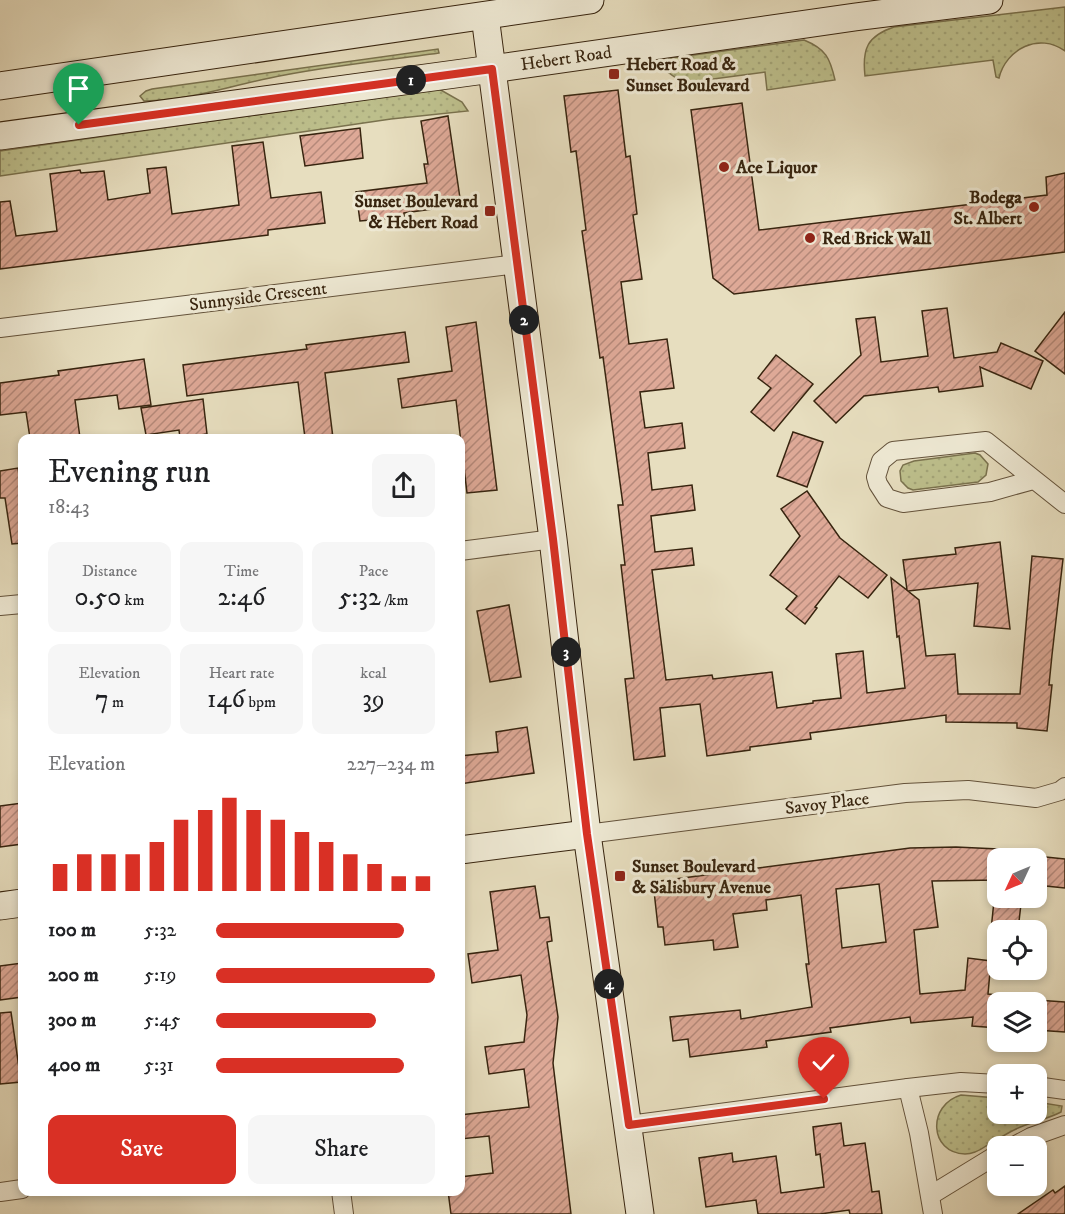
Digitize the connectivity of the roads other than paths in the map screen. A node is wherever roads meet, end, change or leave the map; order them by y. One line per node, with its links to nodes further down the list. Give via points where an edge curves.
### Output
1 (590, 0): 5 (main road)
2 (989, 0): 3 (main road, Hebert Road)
3 (890, 6): 4 (main road, Hebert Road)
4 (853, 8): 6 (main road, Hebert Road)
5 (485, 16): 6 (main road); 7 (main road)
6 (492, 69): 8 (main road, Hebert Road); 9 (main road)
7 (0, 86)
8 (0, 136)
9 (517, 264): 10 (street, Sunnyside Crescent); 13 (main road)
10 (0, 328)
11 (1033, 480): 11 (street, via 986,441 893,451 881,461 876,477 887,498 903,503 990,492); 12 (street)
12 (1065, 504)
13 (553, 539): 14 (street); 18 (main road)
14 (465, 550)
15 (18, 604): 16 (street)
16 (0, 606)
17 (1065, 787): 18 (street, Savoy Place, via 1036,798 968,790 905,793)
18 (587, 834): 19 (main road); 26 (main road)
19 (465, 849)
20 (18, 904): 21 (main road)
21 (0, 906)
22 (987, 1083): 23 (street)
23 (908, 1088): 26 (street); 32 (street)
24 (1047, 1088): 25 (street)
25 (1065, 1090)
26 (629, 1125): 35 (main road)
27 (1065, 1125): 28 (street)
28 (1034, 1136)
29 (987, 1162): 32 (street)
30 (18, 1190): 31 (street)
31 (0, 1192)
32 (931, 1195): 36 (street)
33 (342, 1196): 34 (street)
34 (344, 1214)
35 (640, 1214)
36 (933, 1214)

